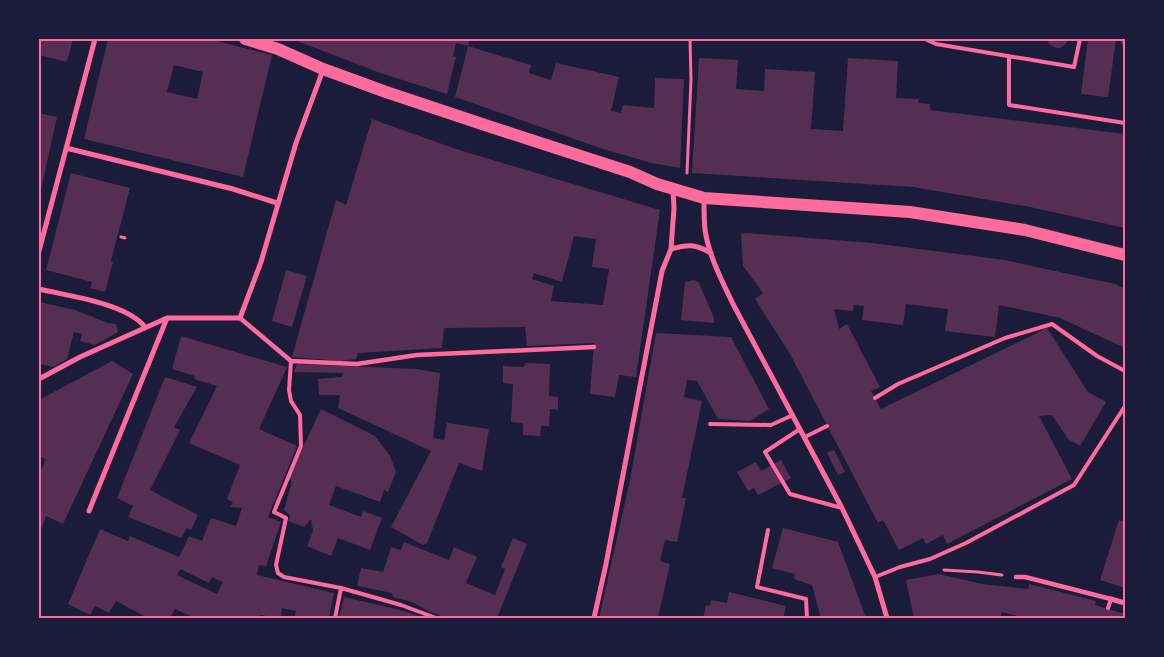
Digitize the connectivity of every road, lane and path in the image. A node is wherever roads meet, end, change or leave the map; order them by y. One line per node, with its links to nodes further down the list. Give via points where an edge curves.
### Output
1 (95, 39): 9 (street)
2 (245, 39): 7 (main road)
3 (690, 39): 11 (path)
4 (925, 39): 6 (lane, via 936,44)
5 (1080, 39): 6 (lane, via 1074,67)
6 (1009, 56): 8 (lane, via 1009,105)
7 (323, 68): 10 (main road); 13 (street)
8 (1125, 123)
9 (66, 148): 13 (street); 15 (street)
10 (673, 189): 11 (main road); 14 (street)
11 (687, 193): 12 (main road)
12 (704, 198): 16 (street, via 705,229); 17 (main road, via 910,212 1025,230)
13 (278, 203): 20 (street)
14 (672, 249): 16 (street, via 698,246); 45 (street, via 662,271)
15 (39, 251)
16 (711, 253): 28 (street, via 733,304)
17 (1125, 255)
18 (39, 289): 21 (street, via 116,307)
19 (168, 318): 20 (street); 21 (street); 34 (street)
20 (240, 318): 23 (street)
21 (145, 327): 25 (street)
22 (594, 347): 23 (street, via 417,355 358,364)
23 (291, 361): 39 (lane, via 289,390 291,402 300,415 301,446 274,512 286,518 276,569 284,576)
24 (1125, 371): 26 (lane, via 1097,356 1052,324 996,342 898,384)
25 (39, 379)
26 (875, 398)
27 (1125, 406): 37 (lane, via 1074,485 966,543)
28 (793, 415): 29 (lane, via 771,425); 31 (street)
29 (710, 424)
30 (827, 426): 32 (lane)
31 (801, 428): 32 (street); 33 (lane, via 765,452 790,494)
32 (805, 437): 33 (street)
33 (842, 508): 37 (street)
34 (89, 511)
35 (768, 530): 46 (lane, via 757,587 806,599)
36 (978, 572): 38 (path)
37 (875, 577): 47 (street)
38 (1016, 577): 40 (street)
39 (341, 588): 43 (lane); 44 (lane)
40 (1111, 599): 41 (street); 42 (lane)
41 (1125, 603)
42 (1108, 608)
43 (335, 618)
44 (436, 618)
45 (594, 618)
46 (807, 618)
47 (887, 618)

